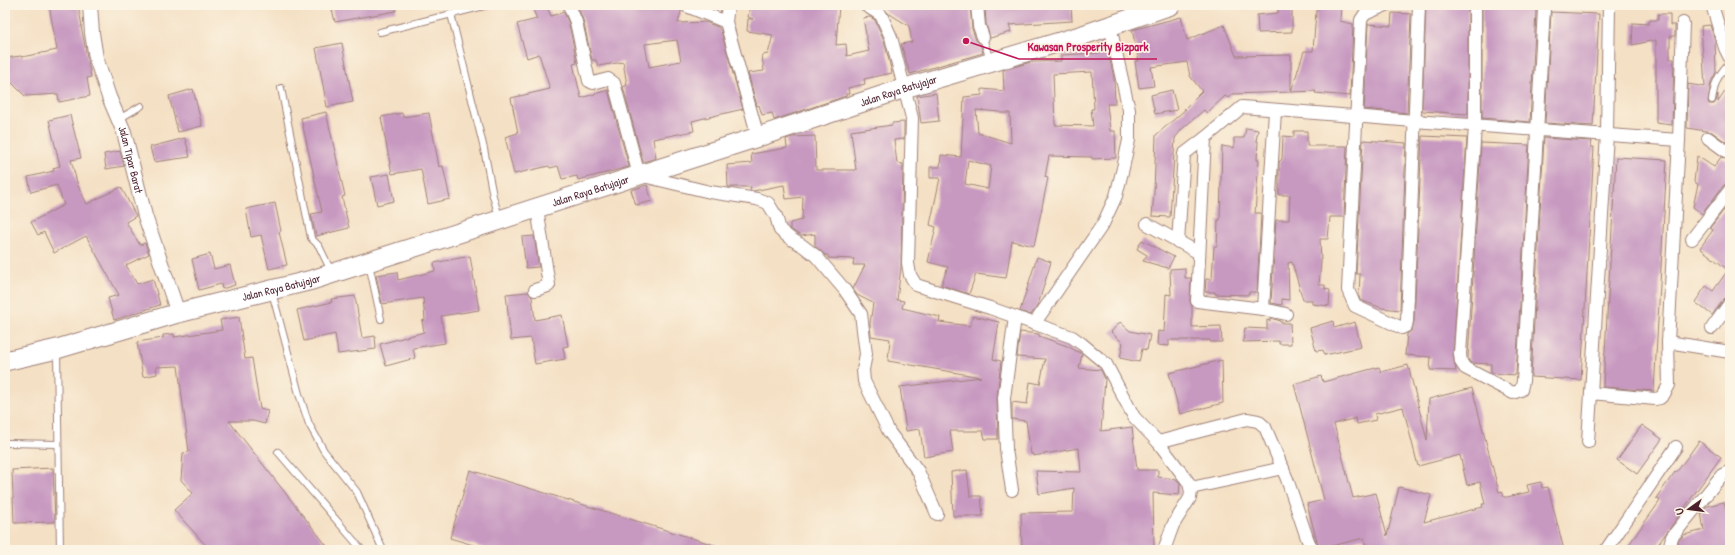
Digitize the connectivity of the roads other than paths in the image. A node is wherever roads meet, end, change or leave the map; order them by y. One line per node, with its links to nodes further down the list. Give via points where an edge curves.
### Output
1 (90, 5): 30 (street, Jalan Tipar Barat, via 96,58)
2 (488, 5): 15 (lane)
3 (569, 5): 40 (street, via 576,22 589,81 592,83 608,79 614,83)
4 (684, 5): 16 (street)
5 (728, 5): 16 (street)
6 (865, 5): 25 (street, via 882,17 891,37)
7 (977, 5): 20 (street)
8 (1171, 5): 18 (highway, Jalan Raya Batujajar)
9 (1386, 5): 29 (street, via 1365,14 1361,20)
10 (1419, 5): 31 (street)
11 (1475, 5): 32 (street)
12 (1541, 5): 33 (street, via 1544,10)
13 (1609, 5): 34 (street)
14 (1712, 5): 21 (street)
15 (451, 14): 19 (lane); 43 (lane)
16 (726, 22): 35 (street)
17 (1683, 23): 38 (street)
18 (1110, 26): 22 (highway, Jalan Raya Batujajar); 58 (street, via 1129,110 1129,140 1116,196 1103,224)
19 (380, 32)
20 (983, 37): 22 (lane)
21 (1730, 58)
22 (991, 62): 25 (highway, Jalan Raya Batujajar)
23 (1730, 62): 26 (lane, via 1716,81)
24 (281, 88): 49 (lane, via 311,238 319,246)
25 (906, 88): 35 (highway, Jalan Raya Batujajar); 56 (street, via 912,118 908,263 912,280 916,285)
26 (1712, 100)
27 (141, 106): 30 (lane)
28 (1275, 111): 29 (street); 36 (street, via 1242,107); 53 (street)
29 (1356, 116): 31 (street); 31 (street, via 1348,290 1355,306 1402,328 1406,326 1407,321)
30 (118, 120): 54 (street, Jalan Tipar Barat, via 126,136 145,216)
31 (1414, 121): 32 (street)
32 (1475, 126): 33 (street); 33 (street, via 1461,362 1465,368 1513,393 1521,390 1523,386)
33 (1538, 129): 34 (street)
34 (1608, 134): 38 (street); 64 (street)
35 (758, 137): 40 (highway, Jalan Raya Batujajar)
36 (1205, 138): 46 (street, via 1183,156); 47 (street)
37 (1708, 138): 39 (street)
38 (1679, 140): 60 (street)
39 (1730, 154)
40 (639, 175): 42 (highway, Jalan Raya Batujajar); 75 (street, via 768,203 781,230 816,256 861,314 866,354 864,381 888,432 918,471)
41 (1730, 190): 45 (street)
42 (537, 208): 43 (highway, Jalan Raya Batujajar); 51 (street, via 549,285)
43 (500, 220): 48 (highway, Jalan Raya Batujajar)
44 (1147, 224): 46 (street)
45 (1692, 239)
46 (1178, 242): 47 (street)
47 (1199, 253): 53 (street, via 1198,302)
48 (369, 262): 49 (highway, Jalan Raya Batujajar); 57 (lane)
49 (332, 273): 50 (highway, Jalan Raya Batujajar)
50 (272, 290): 54 (highway, Jalan Raya Batujajar); 78 (lane, via 299,394 310,424 324,451 357,492)
51 (535, 290)
52 (1730, 303): 59 (street)
53 (1263, 308): 55 (street)
54 (178, 313): 61 (highway, Jalan Raya Batujajar)
55 (1286, 314)
56 (1015, 317): 58 (street); 74 (street, via 1004,398 1006,449)
57 (381, 319)
58 (1034, 324): 65 (street, via 1072,337 1106,364 1134,417)
59 (1712, 328)
60 (1668, 342): 62 (street); 64 (street, via 1669,385 1660,398)
61 (57, 349): 63 (highway, Jalan Raya Batujajar); 68 (lane)
62 (1730, 352)
63 (5, 361)
64 (1591, 393): 66 (street)
65 (1158, 442): 71 (street, via 1248,419 1254,420 1264,428); 73 (street, via 1175,462)
66 (1588, 442)
67 (8, 443): 68 (lane)
68 (58, 444): 76 (lane)
69 (1676, 446): 81 (street)
70 (278, 452): 77 (lane)
71 (1282, 468): 73 (street); 80 (street)
72 (1730, 473): 82 (street, via 1722,475 1672,537)
73 (1191, 488): 79 (street, via 1190,498 1173,525)
74 (1012, 490)
75 (937, 514)
76 (60, 550)
77 (362, 550)
78 (383, 550)
79 (1164, 550)
80 (1312, 550)
81 (1606, 550)
82 (1670, 550)

